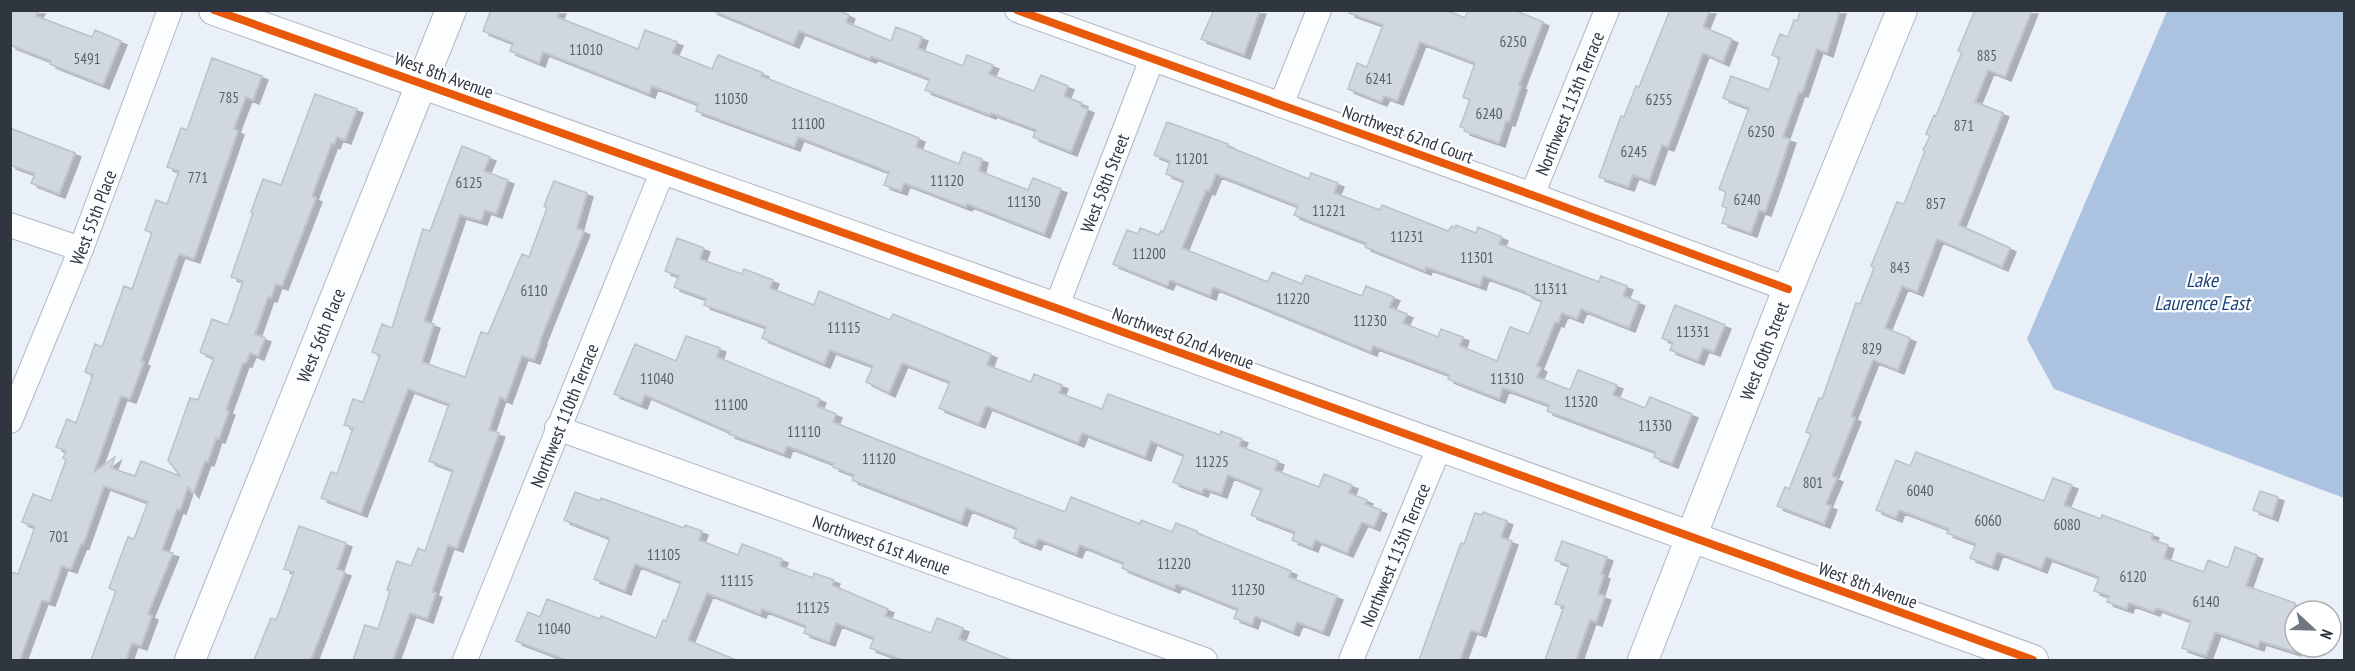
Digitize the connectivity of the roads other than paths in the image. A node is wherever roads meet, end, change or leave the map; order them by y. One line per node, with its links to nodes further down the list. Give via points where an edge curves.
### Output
1 (170, 10): 14 (street, West 55th Place)
2 (214, 10): 9 (street, West 8th Avenue)
3 (451, 10): 9 (street, West 56th Place)
4 (1319, 10): 10 (street)
5 (1607, 10): 12 (street, Northwest 113th Terrace)
6 (1902, 10): 15 (street, West 60th Street)
7 (1026, 12): 8 (street, Northwest 62nd Court)
8 (1152, 59): 10 (street, Northwest 62nd Court); 16 (street, West 58th Street)
9 (422, 82): 11 (street, West 8th Avenue); 21 (street, West 56th Place)
10 (1281, 105): 12 (street, Northwest 62nd Court)
11 (663, 170): 16 (street, Northwest 62nd Avenue); 18 (street, Northwest 110th Terrace)
12 (1532, 195): 15 (street, Northwest 62nd Court)
13 (10, 225): 14 (street)
14 (81, 249): 17 (street, West 55th Place)
15 (1788, 289): 20 (street, West 60th Street)
16 (1056, 308): 19 (street, Northwest 62nd Avenue)
17 (10, 421)
18 (557, 428): 22 (street, Northwest 110th Terrace); 23 (street, Northwest 61st Avenue)
19 (1439, 448): 20 (street, Northwest 62nd Avenue); 24 (street, Northwest 113th Terrace)
20 (1692, 539): 25 (street, West 60th Street); 26 (street, West 8th Avenue)
21 (190, 660)
22 (465, 660)
23 (1205, 660)
24 (1351, 660)
25 (1643, 660)
26 (2033, 660)

